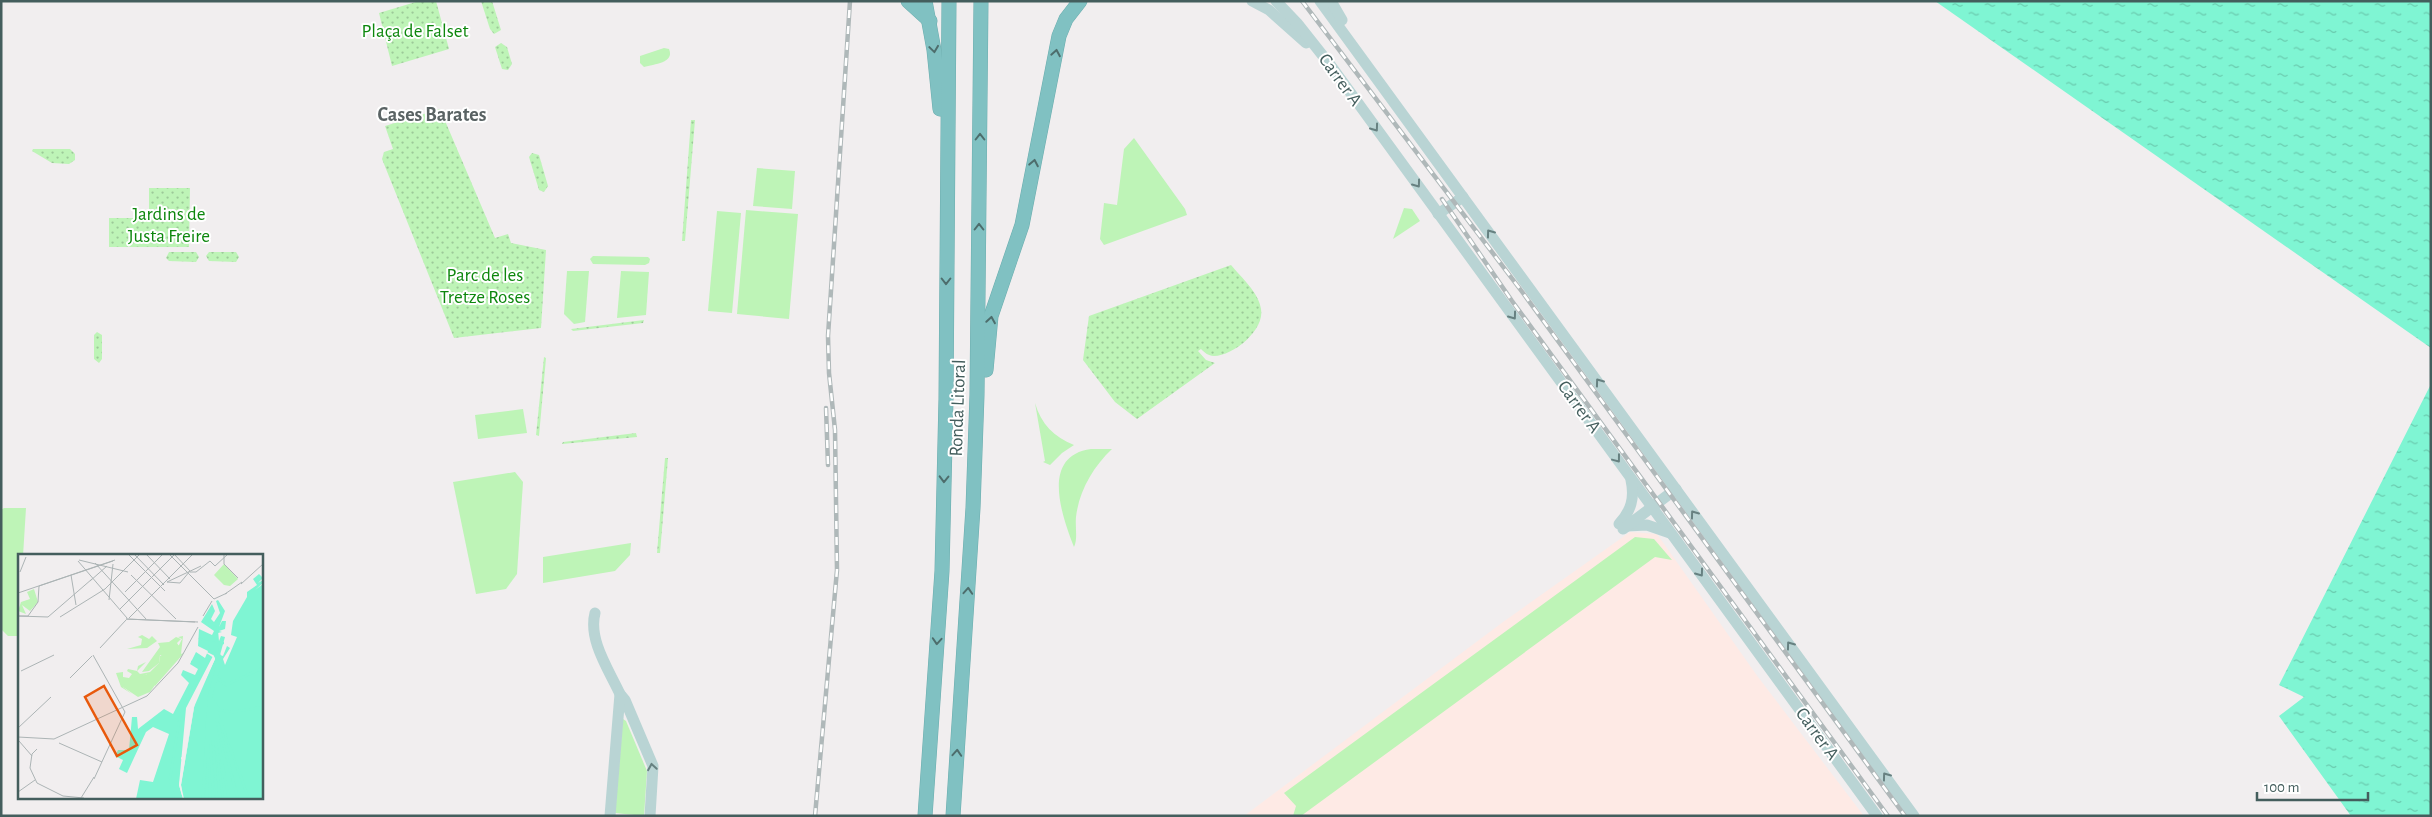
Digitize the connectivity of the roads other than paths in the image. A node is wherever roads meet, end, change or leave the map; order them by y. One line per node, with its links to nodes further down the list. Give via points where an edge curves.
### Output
1 (908, 1): 10 (highway)
2 (925, 1): 10 (highway)
3 (949, 1): 15 (highway, Ronda Litoral)
4 (981, 1): 18 (highway, Ronda Litoral, one-way to 4, via 979,287)
5 (1080, 1): 18 (highway, one-way to 5, via 992,316 1022,225 1059,36 1066,19)
6 (1252, 1): 11 (main road, via 1279,18)
7 (1276, 1): 11 (main road, Carrer A)
8 (1320, 1): 12 (main road, Carrer A)
9 (1331, 1): 12 (main road)
10 (930, 21): 15 (highway, one-way to 15, via 939,92)
11 (1331, 66): 14 (main road, Carrer A, one-way to 14)
12 (1380, 84): 13 (main road, Carrer A)
13 (1463, 197): 14 (main road); 17 (main road, Carrer A, one-way to 13)
14 (1438, 214): 16 (main road, Carrer A, one-way to 16)
15 (946, 232): 26 (highway, Ronda Litoral, one-way to 26, via 942,571)
16 (1630, 476): 19 (main road, Carrer A); 20 (main road, via 1632,503)
17 (1676, 489): 19 (main road); 29 (main road, Carrer A, one-way to 17)
18 (973, 508): 27 (highway, Ronda Litoral, one-way to 18)
19 (1652, 508): 20 (main road); 21 (main road, Carrer A)
20 (1623, 526): 21 (main road, via 1647,524)
21 (1671, 533): 28 (main road, Carrer A, one-way to 28)
22 (595, 614): 23 (main road, via 594,638)
23 (620, 694): 24 (main road); 25 (main road, one-way to 23, via 653,766)
24 (610, 816)
25 (650, 816)
26 (925, 816)
27 (952, 816)
28 (1877, 816)
29 (1914, 816)

